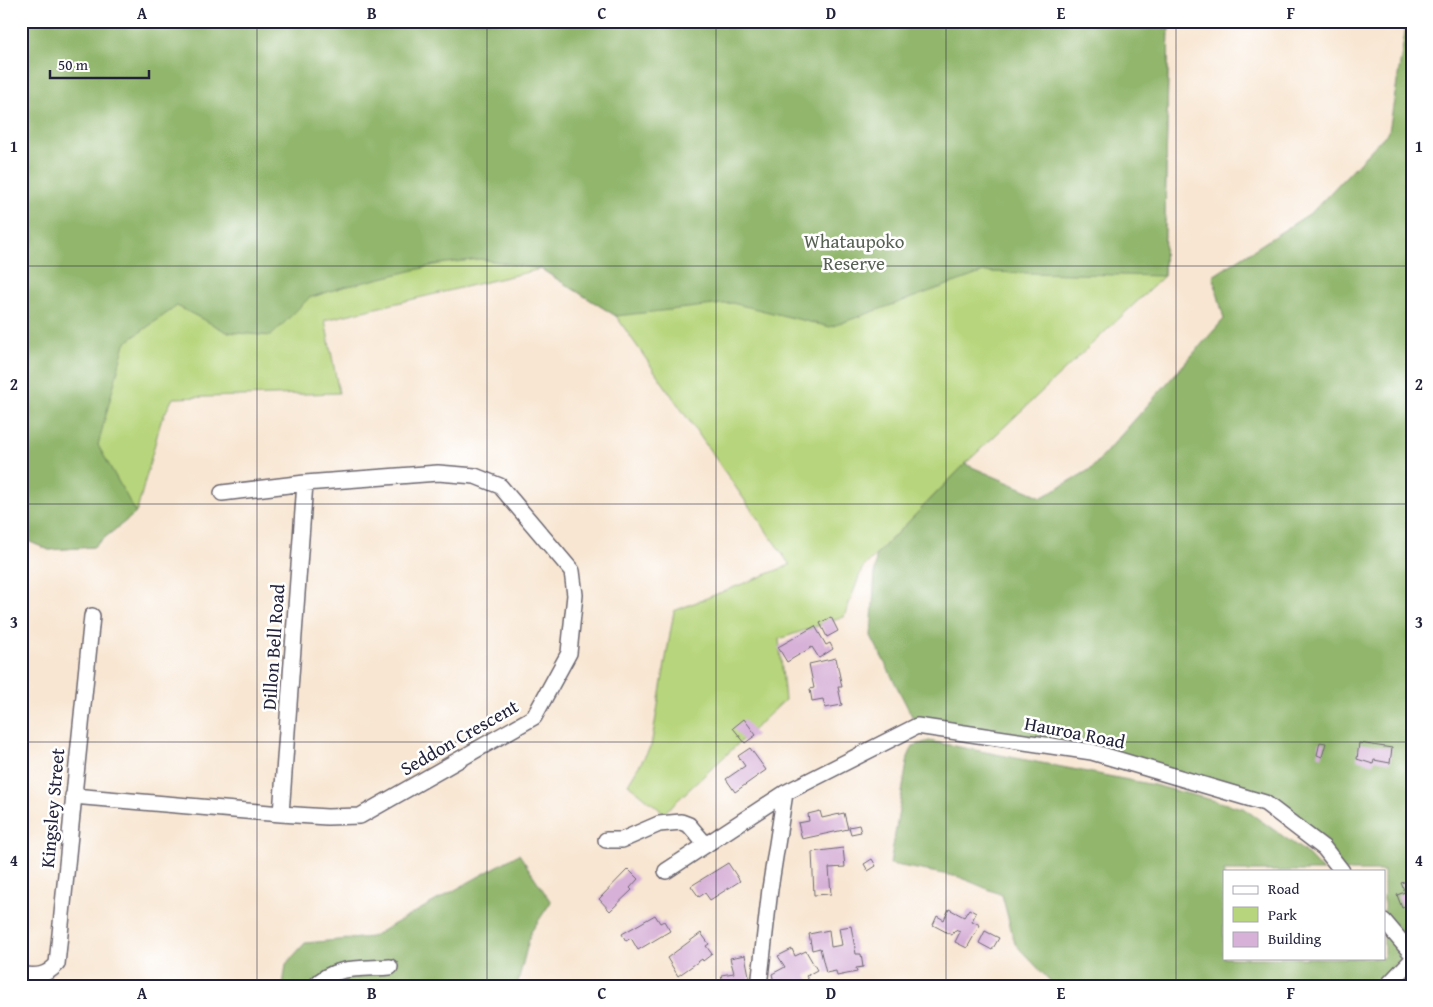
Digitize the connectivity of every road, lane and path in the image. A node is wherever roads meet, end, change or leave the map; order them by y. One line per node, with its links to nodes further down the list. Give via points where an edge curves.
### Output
1 (305, 483): 2 (street, Seddon Crescent); 6 (street, Dillon Bell Road); 6 (street, Seddon Crescent, via 438,473 475,476 500,486 572,571 575,595 573,623 570,653 534,717 360,816)
2 (222, 493)
3 (92, 616): 5 (street, Kingsley Street)
4 (785, 793): 8 (street, Hauroa Road); 9 (street, Hauroa Road, via 917,726 1092,752 1264,803 1324,848); 17 (street)
5 (73, 796): 6 (street, Seddon Crescent); 15 (street, Kingsley Street, via 57,964 39,976)
6 (281, 814)
7 (606, 840): 8 (street, via 622,840 659,824 681,822 689,825)
8 (706, 846): 10 (street, Hauroa Road)
9 (1341, 870)
10 (666, 871)
11 (1386, 923): 12 (street)
12 (1412, 954)
13 (1412, 960): 18 (street)
14 (390, 967): 16 (street, via 336,970)
15 (21, 975)
16 (315, 986)
17 (759, 986)
18 (1386, 986)

